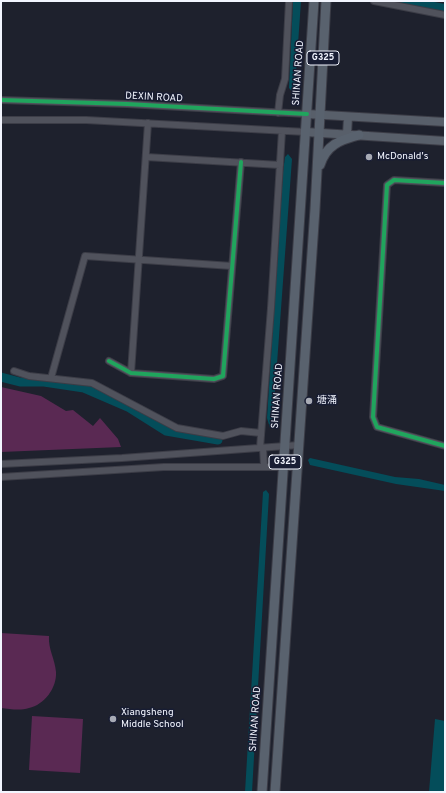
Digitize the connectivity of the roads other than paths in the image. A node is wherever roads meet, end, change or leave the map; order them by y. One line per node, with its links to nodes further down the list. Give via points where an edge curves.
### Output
1 (289, 1): 7 (street, via 285,79)
2 (314, 1): 8 (highway, SHINAN ROAD / G325)
3 (326, 1): 9 (highway, G325)
4 (374, 1): 5 (street)
5 (445, 15)
6 (1, 100): 7 (street, DEXIN ROAD)
7 (278, 113): 8 (street, DEXIN ROAD)
8 (307, 114): 9 (main road, DEXIN ROAD); 15 (highway, SHINAN ROAD / G325)
9 (320, 115): 10 (main road, DEXIN ROAD); 16 (highway, G325)
10 (348, 117): 12 (main road, DEXIN ROAD); 17 (main road)
11 (1, 120): 13 (street)
12 (445, 122)
13 (148, 123): 14 (street); 20 (street)
14 (282, 131): 15 (street); 22 (street)
15 (306, 132): 16 (main road); 31 (highway, SHINAN ROAD / G325)
16 (319, 133): 17 (main road); 23 (highway, G325)
17 (347, 135): 18 (main road)
18 (359, 136): 19 (main road); 23 (highway, via 331,145 322,159)
19 (445, 141)
20 (146, 157): 21 (street); 25 (street)
21 (241, 162): 22 (street); 26 (street)
22 (280, 165): 33 (street)
23 (317, 176): 32 (highway, G325)
24 (445, 183): 36 (street, via 394,180 387,185 373,417 377,428)
25 (139, 260): 26 (street); 29 (street); 30 (street, via 84,256)
26 (232, 266): 29 (street, via 223,376 214,379)
27 (108, 361): 29 (street)
28 (14, 371): 30 (street, via 29,376)
29 (131, 373)
30 (51, 378): 33 (street, via 92,383 177,428 223,436 241,431)
31 (287, 426): 32 (highway); 35 (highway, SHINAN ROAD / G325)
32 (300, 426): 34 (highway, G325)
33 (261, 433): 37 (street)
34 (299, 445): 35 (street); 41 (highway, G325)
35 (286, 446): 37 (street); 40 (highway, SHINAN ROAD / G325)
36 (445, 446)
37 (262, 448): 38 (street); 39 (street)
38 (1, 464)
39 (264, 466): 40 (street); 42 (street, via 164,467)
40 (284, 467): 41 (street); 43 (highway, SHINAN ROAD / G325)
41 (298, 467): 44 (highway, G325)
42 (1, 476)
43 (283, 487): 44 (highway); 45 (highway, SHINAN ROAD / G325)
44 (296, 487): 46 (highway, G325)
45 (262, 792)
46 (275, 792)

